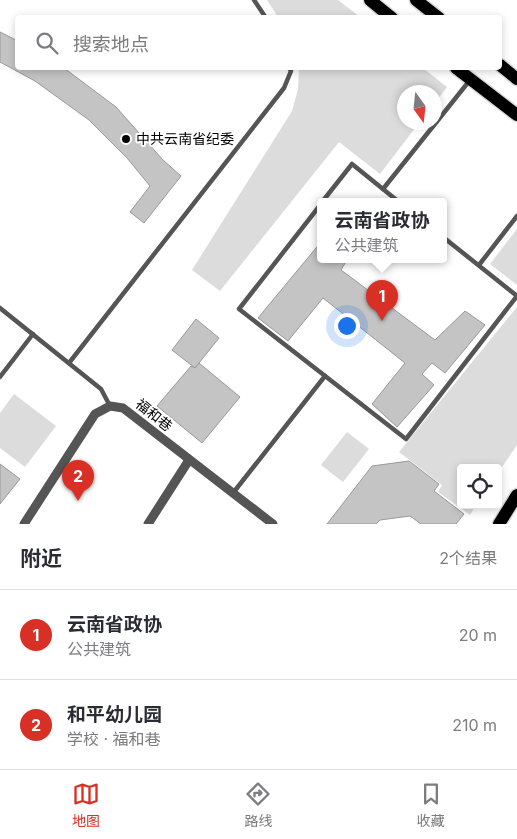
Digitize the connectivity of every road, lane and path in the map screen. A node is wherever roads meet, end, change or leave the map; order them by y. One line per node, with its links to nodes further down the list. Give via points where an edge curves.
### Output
1 (254, 0): 4 (lane)
2 (370, 0): 5 (main road)
3 (416, 0): 6 (main road)
4 (264, 15)
5 (388, 15)
6 (434, 15)
7 (502, 67): 11 (main road)
8 (290, 70): 22 (lane, via 284,88)
9 (459, 70): 10 (main road)
10 (471, 79): 12 (main road); 13 (lane)
11 (517, 79)
12 (517, 115)
13 (383, 189): 14 (lane, via 352,164); 15 (lane)
14 (326, 198)
15 (394, 198)
16 (317, 209): 23 (lane, via 239,309)
17 (517, 216): 19 (lane)
18 (447, 240): 19 (lane)
19 (479, 266): 23 (lane, via 517,296 406,439)
20 (0, 308): 21 (lane)
21 (33, 334): 22 (lane); 24 (lane)
22 (69, 363): 25 (lane, via 101,389)
23 (325, 376): 27 (lane)
24 (0, 378)
25 (110, 406): 26 (street, 福和巷, via 123,408); 29 (street, via 95,414)
26 (188, 460): 27 (street, 福和巷); 30 (street)
27 (233, 493): 31 (street, 福和巷)
28 (517, 495): 32 (main road)
29 (24, 524)
30 (148, 524)
31 (273, 524)
32 (499, 524)

